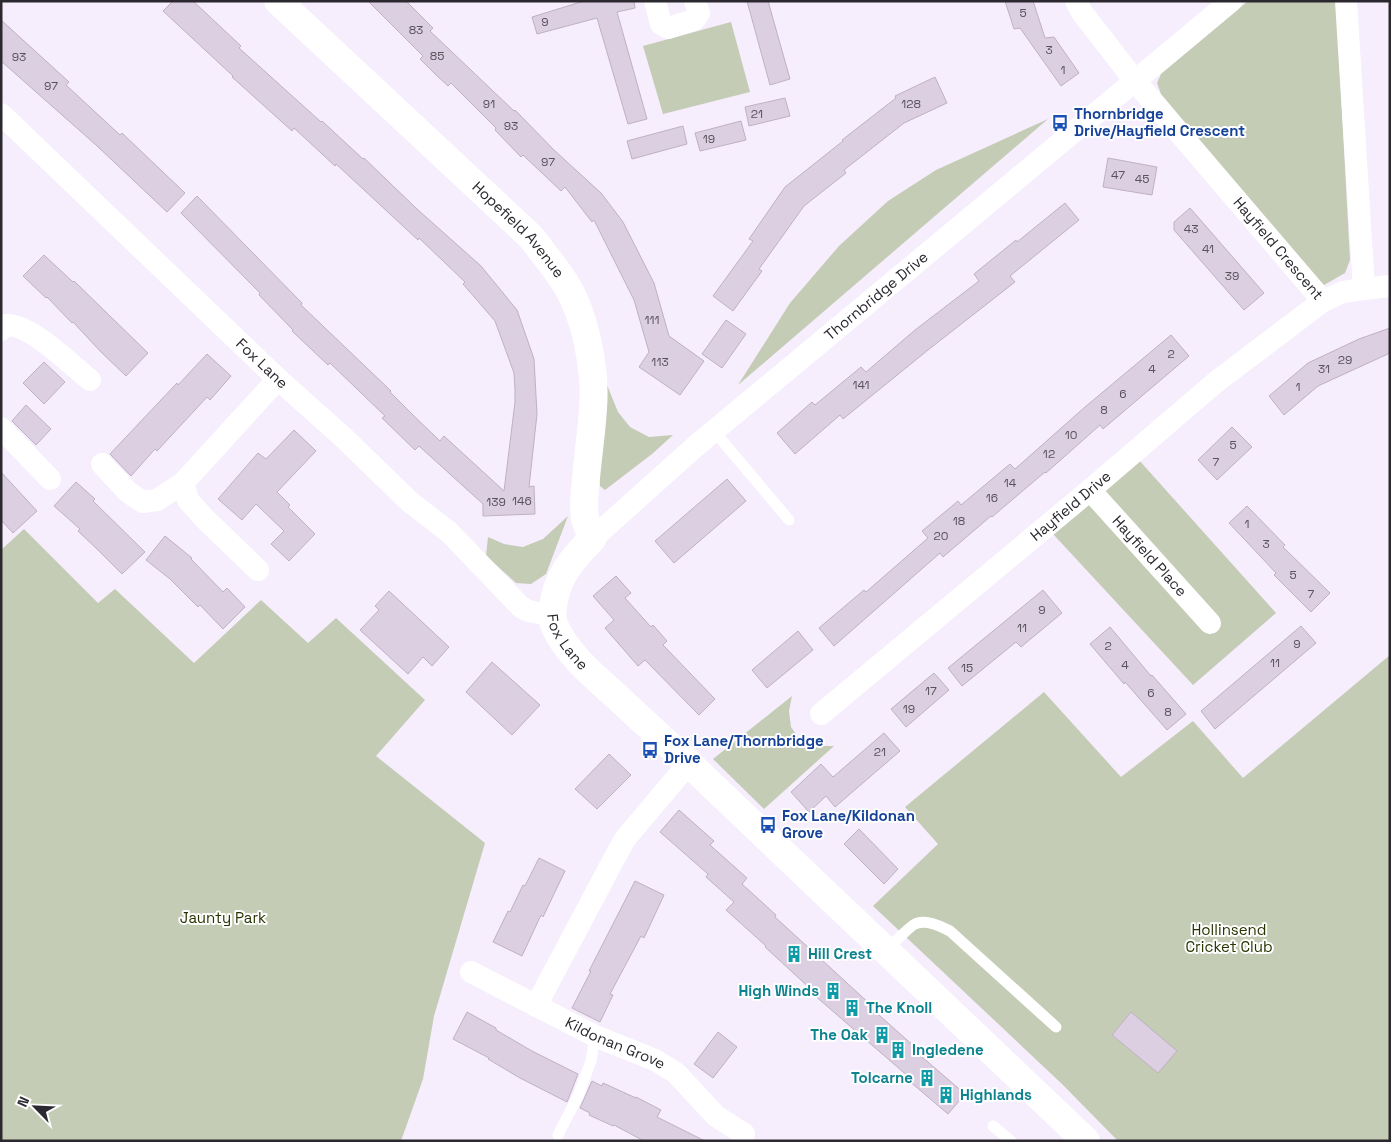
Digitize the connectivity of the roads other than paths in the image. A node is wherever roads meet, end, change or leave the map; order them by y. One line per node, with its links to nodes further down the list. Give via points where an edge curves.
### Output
1 (278, 1): 22 (street, Hopefield Avenue, via 531,237 568,288 581,318 590,352 593,383 594,407 584,507)
2 (655, 1): 3 (street, via 661,24 668,28 694,20 698,13)
3 (695, 1)
4 (1076, 1): 7 (street, Hayfield Crescent, via 1081,12)
5 (1231, 1): 7 (street, Thornbridge Drive)
6 (1346, 1): 10 (street)
7 (1135, 81): 11 (street, Hayfield Crescent); 16 (street, Thornbridge Drive)
8 (1, 114): 13 (street, Fox Lane)
9 (1390, 286): 10 (street, Hayfield Crescent)
10 (1364, 289): 11 (street, Hayfield Crescent, via 1343,292)
11 (1322, 301): 20 (street, Hayfield Drive, via 1216,382)
12 (1, 330): 14 (street, via 6,325 26,330)
13 (278, 379): 19 (street); 24 (street, Fox Lane, via 410,502 448,532 520,606 526,611)
14 (90, 380)
15 (1, 428): 18 (street)
16 (714, 431): 21 (lane); 22 (street, Thornbridge Drive)
17 (102, 464): 19 (street, via 128,492 144,502 157,500)
18 (50, 479)
19 (182, 483): 23 (street, via 188,500)
20 (1090, 490): 25 (street, Hayfield Place); 26 (street, Hayfield Drive)
21 (789, 520)
22 (592, 539): 24 (street, Thornbridge Drive, via 566,567 559,580)
23 (258, 570)
24 (552, 614): 27 (street, Fox Lane, via 554,626 566,647)
25 (1210, 623)
26 (822, 714)
27 (689, 763): 28 (street, Fox Lane); 30 (street, via 625,839)
28 (886, 951): 31 (lane, via 916,924 936,924 950,931); 37 (street, Fox Lane)
29 (471, 972): 30 (street, Kildonan Grove)
30 (536, 1006): 32 (street, Kildonan Grove)
31 (1056, 1027)
32 (595, 1036): 34 (street, Kildonan Grove, via 655,1060 676,1073 716,1116); 35 (lane, via 588,1070)
33 (993, 1126): 36 (lane)
34 (744, 1134)
35 (558, 1135)
36 (1011, 1141)
37 (1086, 1141)

